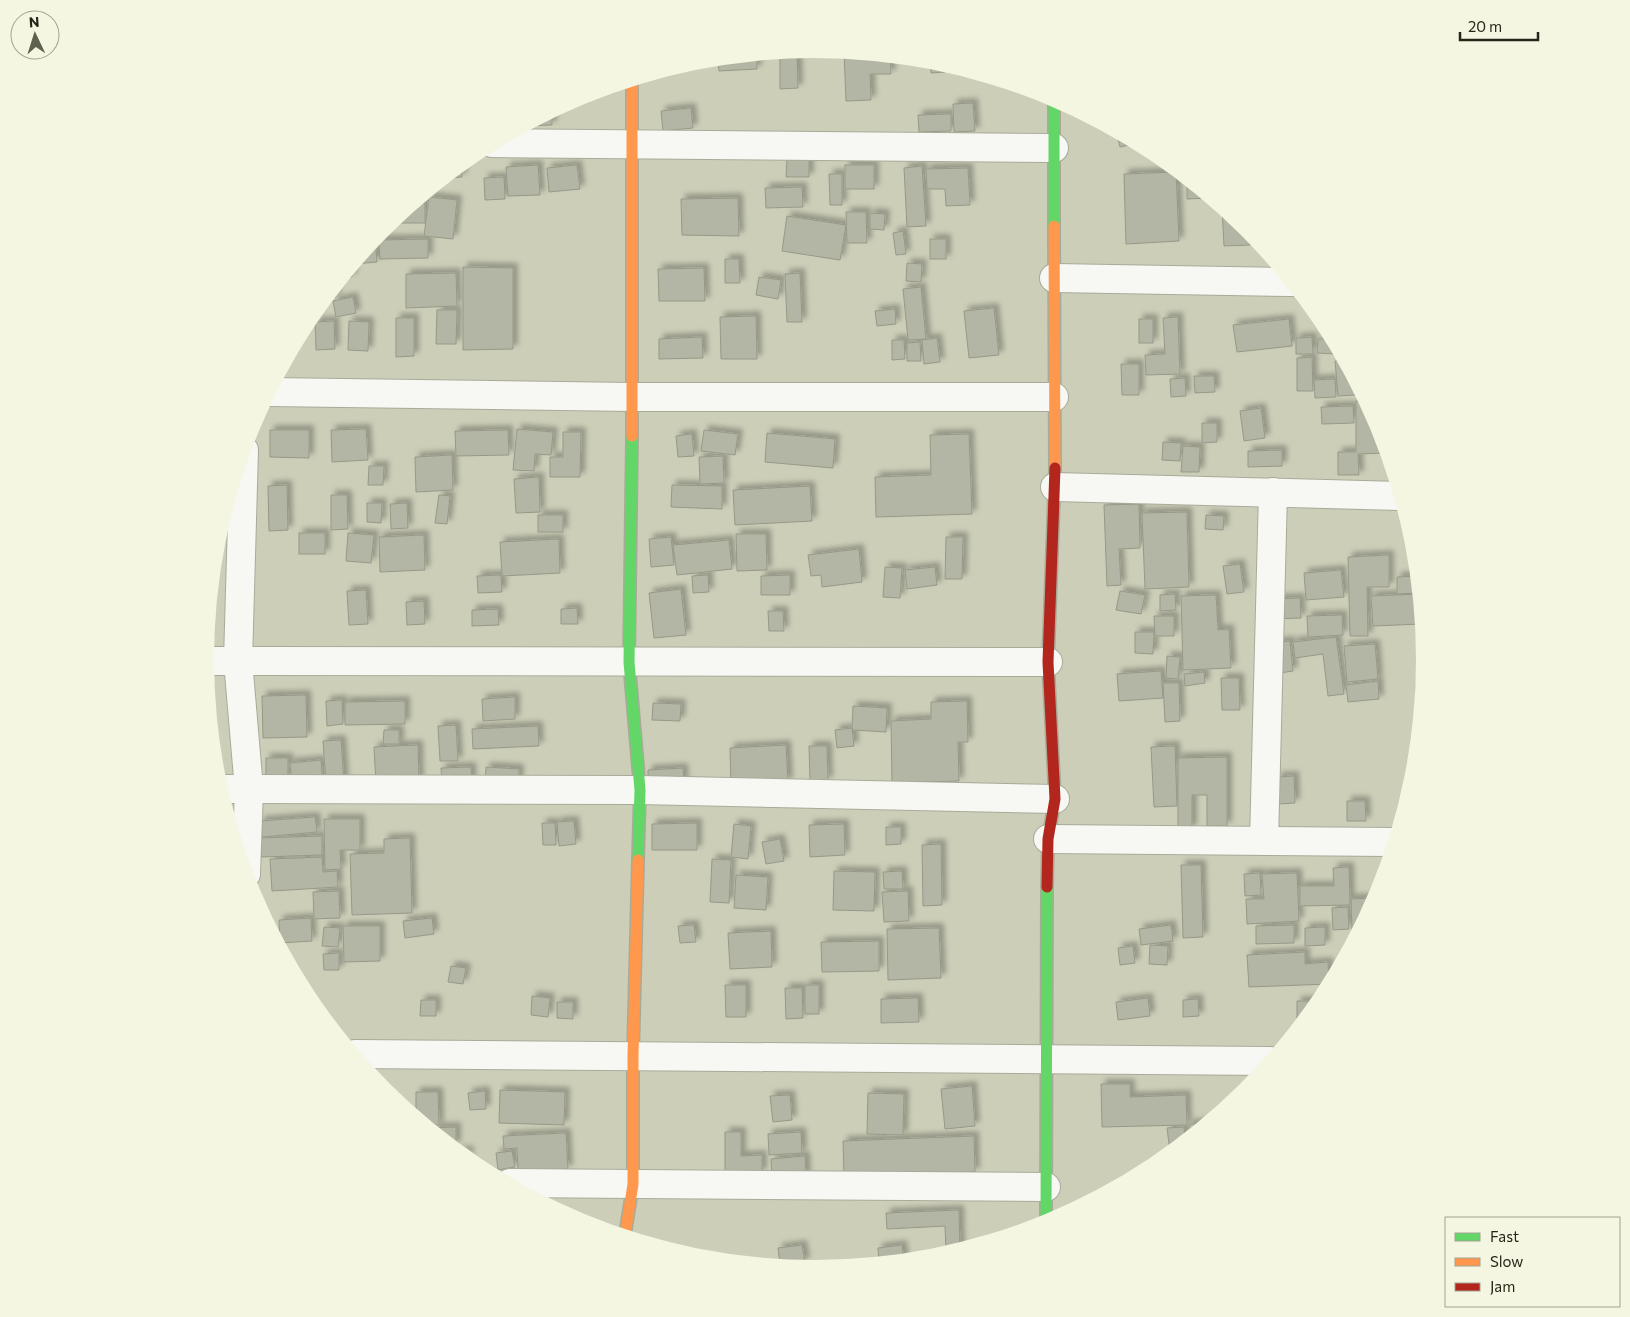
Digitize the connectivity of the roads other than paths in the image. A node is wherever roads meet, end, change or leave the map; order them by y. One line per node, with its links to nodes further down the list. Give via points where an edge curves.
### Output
1 (632, 86): 4 (street)
2 (1054, 107): 5 (street)
3 (507, 143): 4 (street)
4 (632, 145): 5 (street); 9 (street)
5 (1054, 148): 6 (street)
6 (1054, 278): 7 (street); 10 (street)
7 (1283, 282)
8 (276, 392): 9 (street)
9 (632, 397): 10 (street); 17 (street)
10 (1054, 397): 12 (street)
11 (243, 473): 16 (street)
12 (1055, 487): 13 (street); 18 (street)
13 (1273, 492): 14 (street); 24 (street)
14 (1394, 496)
15 (214, 660): 16 (street)
16 (238, 661): 17 (street); 20 (street)
17 (629, 662): 18 (street); 21 (street)
18 (1048, 662): 22 (street)
19 (229, 789): 20 (street)
20 (248, 789): 21 (street); 26 (street)
21 (640, 790): 22 (street); 28 (street)
22 (1055, 799): 23 (street)
23 (1048, 839): 24 (street); 29 (street)
24 (1264, 841): 25 (street)
25 (1387, 842)
26 (246, 853)
27 (362, 1054): 28 (street)
28 (633, 1055): 29 (street); 32 (street)
29 (1045, 1060): 30 (street); 33 (street)
30 (1261, 1061)
31 (522, 1183): 32 (street)
32 (633, 1184): 33 (street); 35 (street)
33 (1046, 1187): 34 (street)
34 (1046, 1214)
35 (627, 1229)

